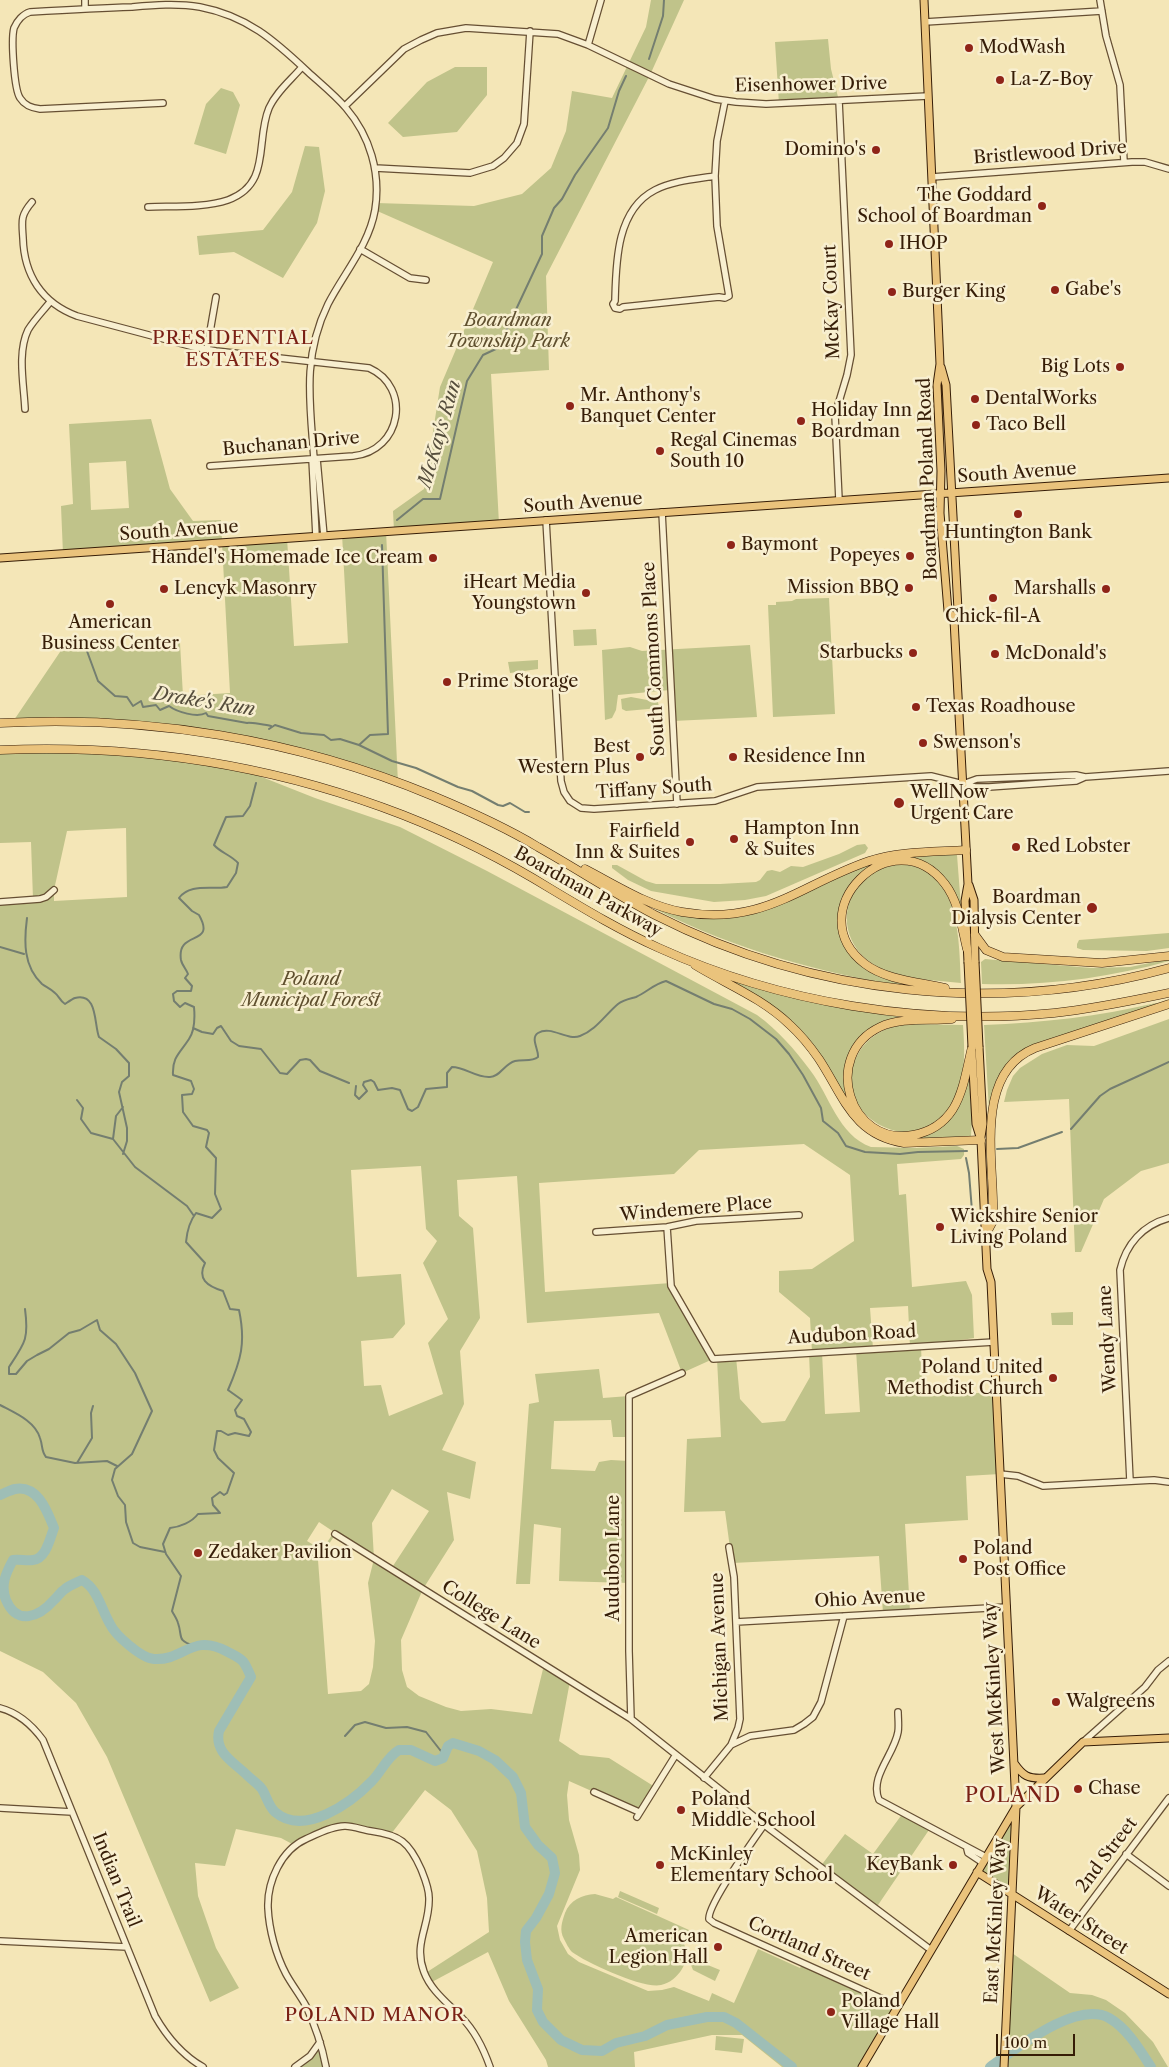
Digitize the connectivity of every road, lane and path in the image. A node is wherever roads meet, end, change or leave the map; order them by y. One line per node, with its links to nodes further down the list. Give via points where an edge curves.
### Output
1 (85, 0): 6 (street)
2 (601, 0): 10 (street)
3 (924, 0): 8 (main road, Boardman Poland Road)
4 (1100, 0): 7 (street)
5 (181, 3): 6 (street); 11 (street, via 215,10 247,23 275,41)
6 (85, 9): 15 (street, via 30,12 17,23 13,34 16,88 23,102 40,109)
7 (1102, 12): 8 (street); 17 (street, via 1120,85)
8 (925, 22): 12 (main road, Boardman Poland Road)
9 (530, 31): 10 (street, Eisenhower Drive, via 558,34); 16 (street, Eisenhower Drive, via 466,28 428,36 396,56); 18 (street, via 524,124 517,143 504,158 493,166 470,173)
10 (588, 45): 13 (street, Eisenhower Drive, via 669,84)
11 (302, 67): 16 (street); 23 (street, via 270,106 264,123 260,166 245,190 217,203)
12 (928, 96): 14 (street, Eisenhower Drive); 21 (main road, Boardman Poland Road)
13 (725, 101): 14 (street, Eisenhower Drive, via 766,104); 20 (street)
14 (839, 101): 37 (street, McKay Court, via 851,355 835,414)
15 (163, 103)
16 (345, 106): 18 (street, via 364,135)
17 (1124, 162): 19 (street, Bristlewood Drive, via 1146,162); 21 (street, Bristlewood Drive)
18 (374, 168): 24 (street, via 377,188 375,210)
19 (1169, 169)
20 (715, 176): 20 (street, via 717,226 730,296 615,308 618,249 625,226 637,205 662,187)
21 (932, 177): 30 (main road, Boardman Poland Road)
22 (32, 202): 27 (street, Buchanan Drive, via 23,212 24,256 34,281)
23 (148, 207)
24 (360, 249): 25 (street, via 410,278); 29 (street, via 324,314)
25 (426, 280)
26 (216, 297): 28 (street)
27 (50, 302): 28 (street, Buchanan Drive, via 77,316); 31 (street, via 29,329 24,342)
28 (207, 350): 29 (street, Buchanan Drive)
29 (310, 361): 32 (street); 32 (street, Buchanan Drive, via 361,366 377,371 390,384 395,405 395,421 390,434 374,451 360,456)
30 (940, 364): 35 (main road, Boardman Poland Road, via 946,384); 36 (main road, Boardman Poland Road, via 937,385)
31 (25, 409)
32 (314, 459): 33 (street, Buchanan Drive); 40 (street); 41 (street)
33 (210, 466)
34 (1169, 478): 35 (main road, South Avenue)
35 (951, 492): 36 (main road, South Avenue); 43 (main road, Boardman Poland Road, via 958,610)
36 (941, 493): 37 (main road, South Avenue); 43 (main road, Boardman Poland Road, via 948,611)
37 (839, 500): 38 (main road, South Avenue)
38 (662, 512): 39 (main road, South Avenue); 48 (street, South Commons Place)
39 (546, 520): 41 (main road, South Avenue); 48 (street, Tiffany South, via 564,792 570,801 586,809)
40 (316, 536): 41 (main road, South Avenue); 42 (main road, South Avenue)
41 (324, 536)
42 (0, 558)
43 (954, 620): 47 (main road, Boardman Poland Road)
44 (0, 723): 49 (highway, Boardman Parkway, via 65,721 128,724 253,741 328,760 398,783 469,812)
45 (0, 750): 57 (highway, Boardman Parkway, via 79,748 162,754 234,766 328,789 404,815 470,845 593,914)
46 (1169, 771): 47 (street, Tiffany South, via 989,787)
47 (963, 784): 48 (street, Tiffany South, via 931,776 761,787 715,801); 50 (main road, Boardman Poland Road)
48 (677, 804)
49 (538, 846): 50 (highway, via 657,905 712,915 762,908 882,857); 60 (highway, Boardman Parkway, via 653,914 762,960 865,985 904,991)
50 (966, 850): 51 (main road, Boardman Poland Road)
51 (968, 884): 54 (main road, Boardman Poland Road, via 974,900); 55 (main road, Boardman Poland Road, via 965,901)
52 (54, 890): 53 (street, via 40,899)
53 (0, 902)
54 (975, 935): 56 (highway, via 986,950 1003,957 1102,963); 58 (main road, Boardman Poland Road)
55 (967, 950): 58 (main road, Boardman Poland Road); 60 (highway, via 949,891 938,876 924,867 903,861 882,864 863,874 848,893 843,908 843,930 851,949 863,963 883,974)
56 (1169, 956)
57 (680, 957): 63 (highway, Boardman Parkway, via 764,986 836,1003 895,1012); 65 (highway, via 764,1004 788,1023 818,1058 854,1117 876,1135 904,1143)
58 (972, 962): 64 (main road, Boardman Poland Road, bridge)
59 (1169, 968): 60 (highway, Boardman Parkway, via 1104,983 1054,989)
60 (959, 992)
61 (1169, 993): 63 (highway, Boardman Parkway, via 1057,1013)
62 (1169, 1004): 70 (highway, via 1035,1048 1010,1064 1000,1080 993,1107 993,1222)
63 (975, 1016): 64 (highway, via 902,1021 873,1031 850,1059 847,1078 850,1098 865,1120 885,1133 909,1136 926,1132 941,1123 954,1108)
64 (976, 1047): 65 (main road, Boardman Poland Road, via 976,1124)
65 (980, 1140): 70 (main road, Boardman Poland Road)
66 (799, 1215): 68 (street, Windemere Place, via 696,1221)
67 (1169, 1218): 74 (street, Wendy Lane, via 1152,1224 1135,1238 1120,1270)
68 (668, 1228): 69 (street, Windemere Place); 71 (street, Audubon Road, via 673,1293 713,1359)
69 (596, 1232)
70 (986, 1234): 71 (main road, Boardman Poland Road)
71 (994, 1342): 73 (main road, Boardman Poland Road)
72 (682, 1373): 85 (street, Audubon Lane, via 629,1396)
73 (1000, 1474): 74 (street, via 1018,1476 1043,1486); 77 (main road, Boardman Poland Road)
74 (1130, 1481): 75 (street)
75 (1169, 1482)
76 (335, 1534): 85 (street, College Lane)
77 (1003, 1537): 79 (main road, West McKinley Way)
78 (729, 1547): 81 (street, Michigan Avenue)
79 (1007, 1607): 80 (street, Ohio Avenue); 90 (main road, West McKinley Way)
80 (844, 1616): 81 (street, Ohio Avenue); 88 (street, via 821,1702 813,1717 794,1730 750,1736)
81 (736, 1622): 88 (street, Michigan Avenue, via 740,1718)
82 (1169, 1660): 87 (street, via 1145,1687)
83 (0, 1708): 97 (street, Indian Trail, via 24,1719 43,1740)
84 (898, 1712): 100 (street, via 898,1732 875,1790 879,1800 967,1849 971,1848)
85 (631, 1720): 89 (street, College Lane)
86 (1169, 1738): 87 (main road)
87 (1083, 1742): 92 (main road)
88 (731, 1745): 91 (street)
89 (675, 1756): 91 (street, College Lane); 93 (street, via 638,1815)
90 (1014, 1763): 92 (main road, via 1027,1778); 95 (main road, West McKinley Way)
91 (704, 1778): 98 (street, College Lane)
92 (1044, 1778): 95 (main road)
93 (594, 1792)
94 (1169, 1798): 99 (street, 2nd Street)
95 (1016, 1807): 100 (main road); 103 (main road, East McKinley Way)
96 (0, 1808): 97 (street)
97 (72, 1812): 106 (street, Indian Trail)
98 (764, 1825): 107 (street, College Lane); 109 (street, Cortland Street, via 735,1868 709,1917 714,1923)
99 (1126, 1854): 102 (street); 104 (street, 2nd Street)
100 (984, 1860): 101 (main road)
101 (977, 1872): 103 (main road, Water Street); 107 (main road)
102 (1169, 1886)
103 (1012, 1894): 104 (main road, Water Street); 116 (main road, East McKinley Way)
104 (1069, 1931): 108 (main road, Water Street)
105 (0, 1941): 106 (street)
106 (127, 1947): 111 (street, Indian Trail, via 162,2028 182,2052)
107 (931, 1950): 109 (main road)
108 (1169, 1994)
109 (898, 2006): 115 (main road)
110 (320, 2042): 112 (street, via 310,2056); 113 (street); 114 (street, via 306,2006 279,1958 270,1927 269,1897 278,1866 294,1845 348,1826 392,1834 414,1853 429,1895 419,1949 424,1974 468,2025)
111 (203, 2067)
112 (294, 2067)
113 (326, 2067)
114 (490, 2067)
115 (862, 2067)
116 (1004, 2067)

